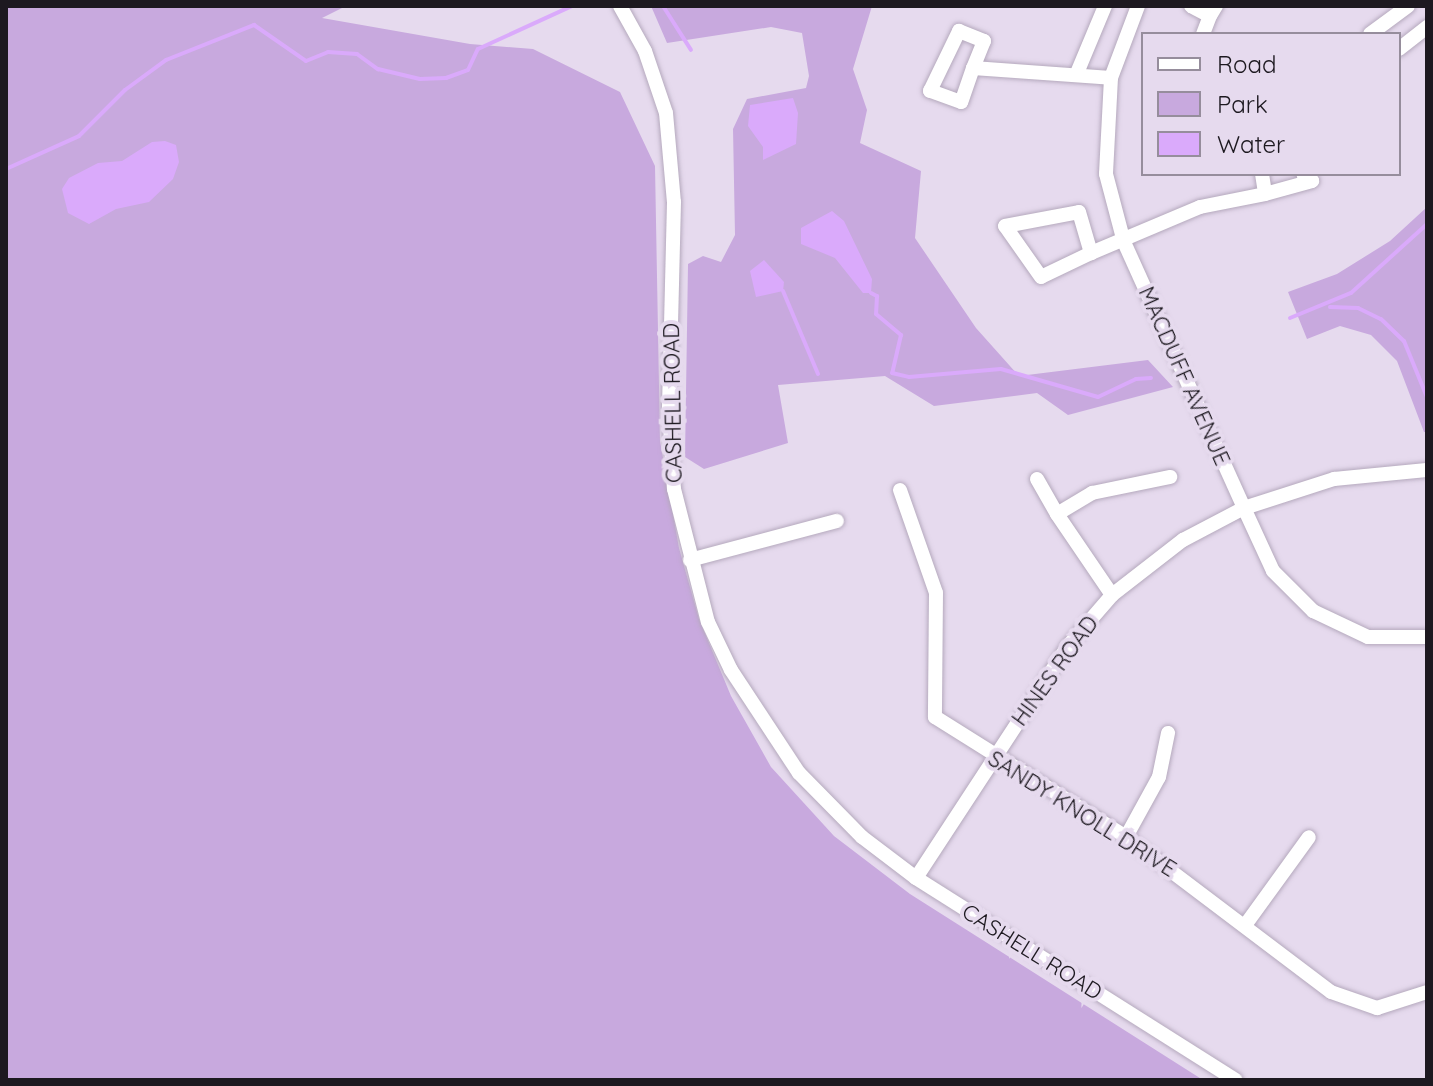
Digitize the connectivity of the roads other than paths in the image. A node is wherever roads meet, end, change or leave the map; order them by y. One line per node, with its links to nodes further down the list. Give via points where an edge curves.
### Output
1 (620, 6): 26 (street, CASHELL ROAD, via 645,51 673,152 669,419 674,489)
2 (1105, 6): 12 (street)
3 (1138, 6): 13 (street, MACDUFF AVENUE)
4 (1191, 6): 6 (street)
5 (1408, 6): 9 (street)
6 (1213, 11): 8 (street)
7 (1427, 27): 10 (street)
8 (1204, 32)
9 (1373, 32)
10 (1401, 47)
11 (973, 68): 11 (street, via 984,41 959,31 930,91 961,102); 12 (street)
12 (1077, 73): 13 (street)
13 (1111, 78): 17 (street, MACDUFF AVENUE, via 1106,174)
14 (1262, 176): 16 (street)
15 (1306, 176): 16 (street, via 1312,181)
16 (1265, 194): 17 (street, via 1200,207)
17 (1124, 242): 18 (street); 23 (street, MACDUFF AVENUE)
18 (1091, 253): 18 (street, via 1079,212 1005,226 1041,277)
19 (1427, 470): 23 (street, HINES ROAD, via 1334,479)
20 (1170, 477): 24 (street, via 1092,493)
21 (1037, 479): 24 (street)
22 (900, 490): 30 (street, SANDY KNOLL DRIVE, via 936,593 935,717)
23 (1244, 508): 27 (street, HINES ROAD, via 1183,540); 28 (street, MACDUFF AVENUE, via 1273,571 1313,611 1368,637)
24 (1057, 514): 27 (street)
25 (837, 521): 26 (street)
26 (690, 560): 33 (street, CASHELL ROAD, via 708,622 767,728 799,773 862,837)
27 (1112, 595): 30 (street, HINES ROAD, via 1067,647)
28 (1427, 637)
29 (1168, 733): 31 (street, via 1159,777)
30 (994, 759): 31 (street, SANDY KNOLL DRIVE); 33 (street, HINES ROAD)
31 (1126, 837): 34 (street, SANDY KNOLL DRIVE)
32 (1309, 837): 34 (street)
33 (916, 878): 36 (street, CASHELL ROAD)
34 (1246, 924): 35 (street, SANDY KNOLL DRIVE, via 1331,992 1355,1004 1397,1005)
35 (1427, 992)
36 (1235, 1080)

